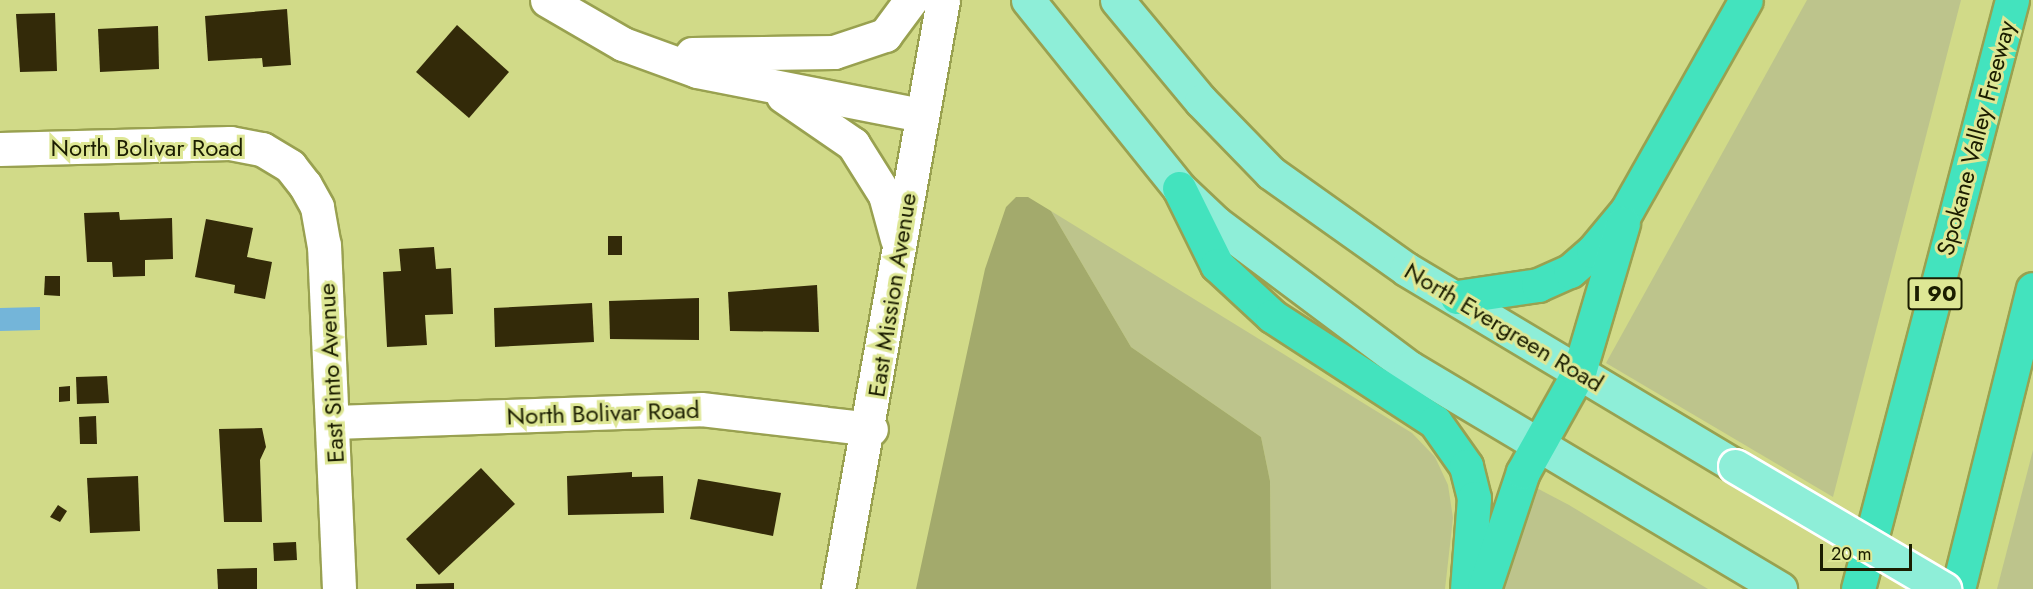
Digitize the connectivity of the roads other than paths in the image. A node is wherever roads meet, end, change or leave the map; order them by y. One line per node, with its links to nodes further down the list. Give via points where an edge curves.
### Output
1 (547, 0): 8 (street)
2 (943, 0): 10 (street, East Mission Avenue)
3 (1028, 0): 13 (main road)
4 (1117, 0): 17 (main road, North Evergreen Road, via 1201,101 1271,173 1406,269)
5 (1746, 0): 14 (highway)
6 (2012, 0): 27 (highway, Spokane Valley Freeway / I 90)
7 (909, 3): 8 (street, via 885,35 834,52)
8 (648, 54): 9 (street)
9 (759, 83): 10 (street); 15 (street, via 853,144 885,195)
10 (922, 116): 15 (street, East Mission Avenue)
11 (0, 149): 12 (street, North Bolivar Road, via 230,143 262,149)
12 (290, 166): 19 (street, East Sinto Avenue, via 317,207 324,245)
13 (1179, 188): 21 (main road, via 1216,223 1410,368); 24 (highway, via 1217,265 1272,316 1435,422 1466,466 1474,498)
14 (1627, 210): 17 (highway, via 1593,251 1554,279 1509,292); 18 (highway)
15 (900, 247): 20 (street, East Mission Avenue)
16 (2033, 289): 29 (highway)
17 (1457, 297): 18 (main road, North Evergreen Road)
18 (1579, 372): 21 (highway); 28 (main road, North Evergreen Road, bridge)
19 (334, 422): 20 (street, North Bolivar Road, via 701,409); 22 (street, East Sinto Avenue)
20 (871, 429): 23 (street, East Mission Avenue)
21 (1539, 444): 25 (highway, via 1509,509); 26 (main road)
22 (339, 589)
23 (838, 589)
24 (1467, 589)
25 (1484, 589)
26 (1780, 589)
27 (1858, 589)
28 (1944, 589)
29 (1958, 589)

